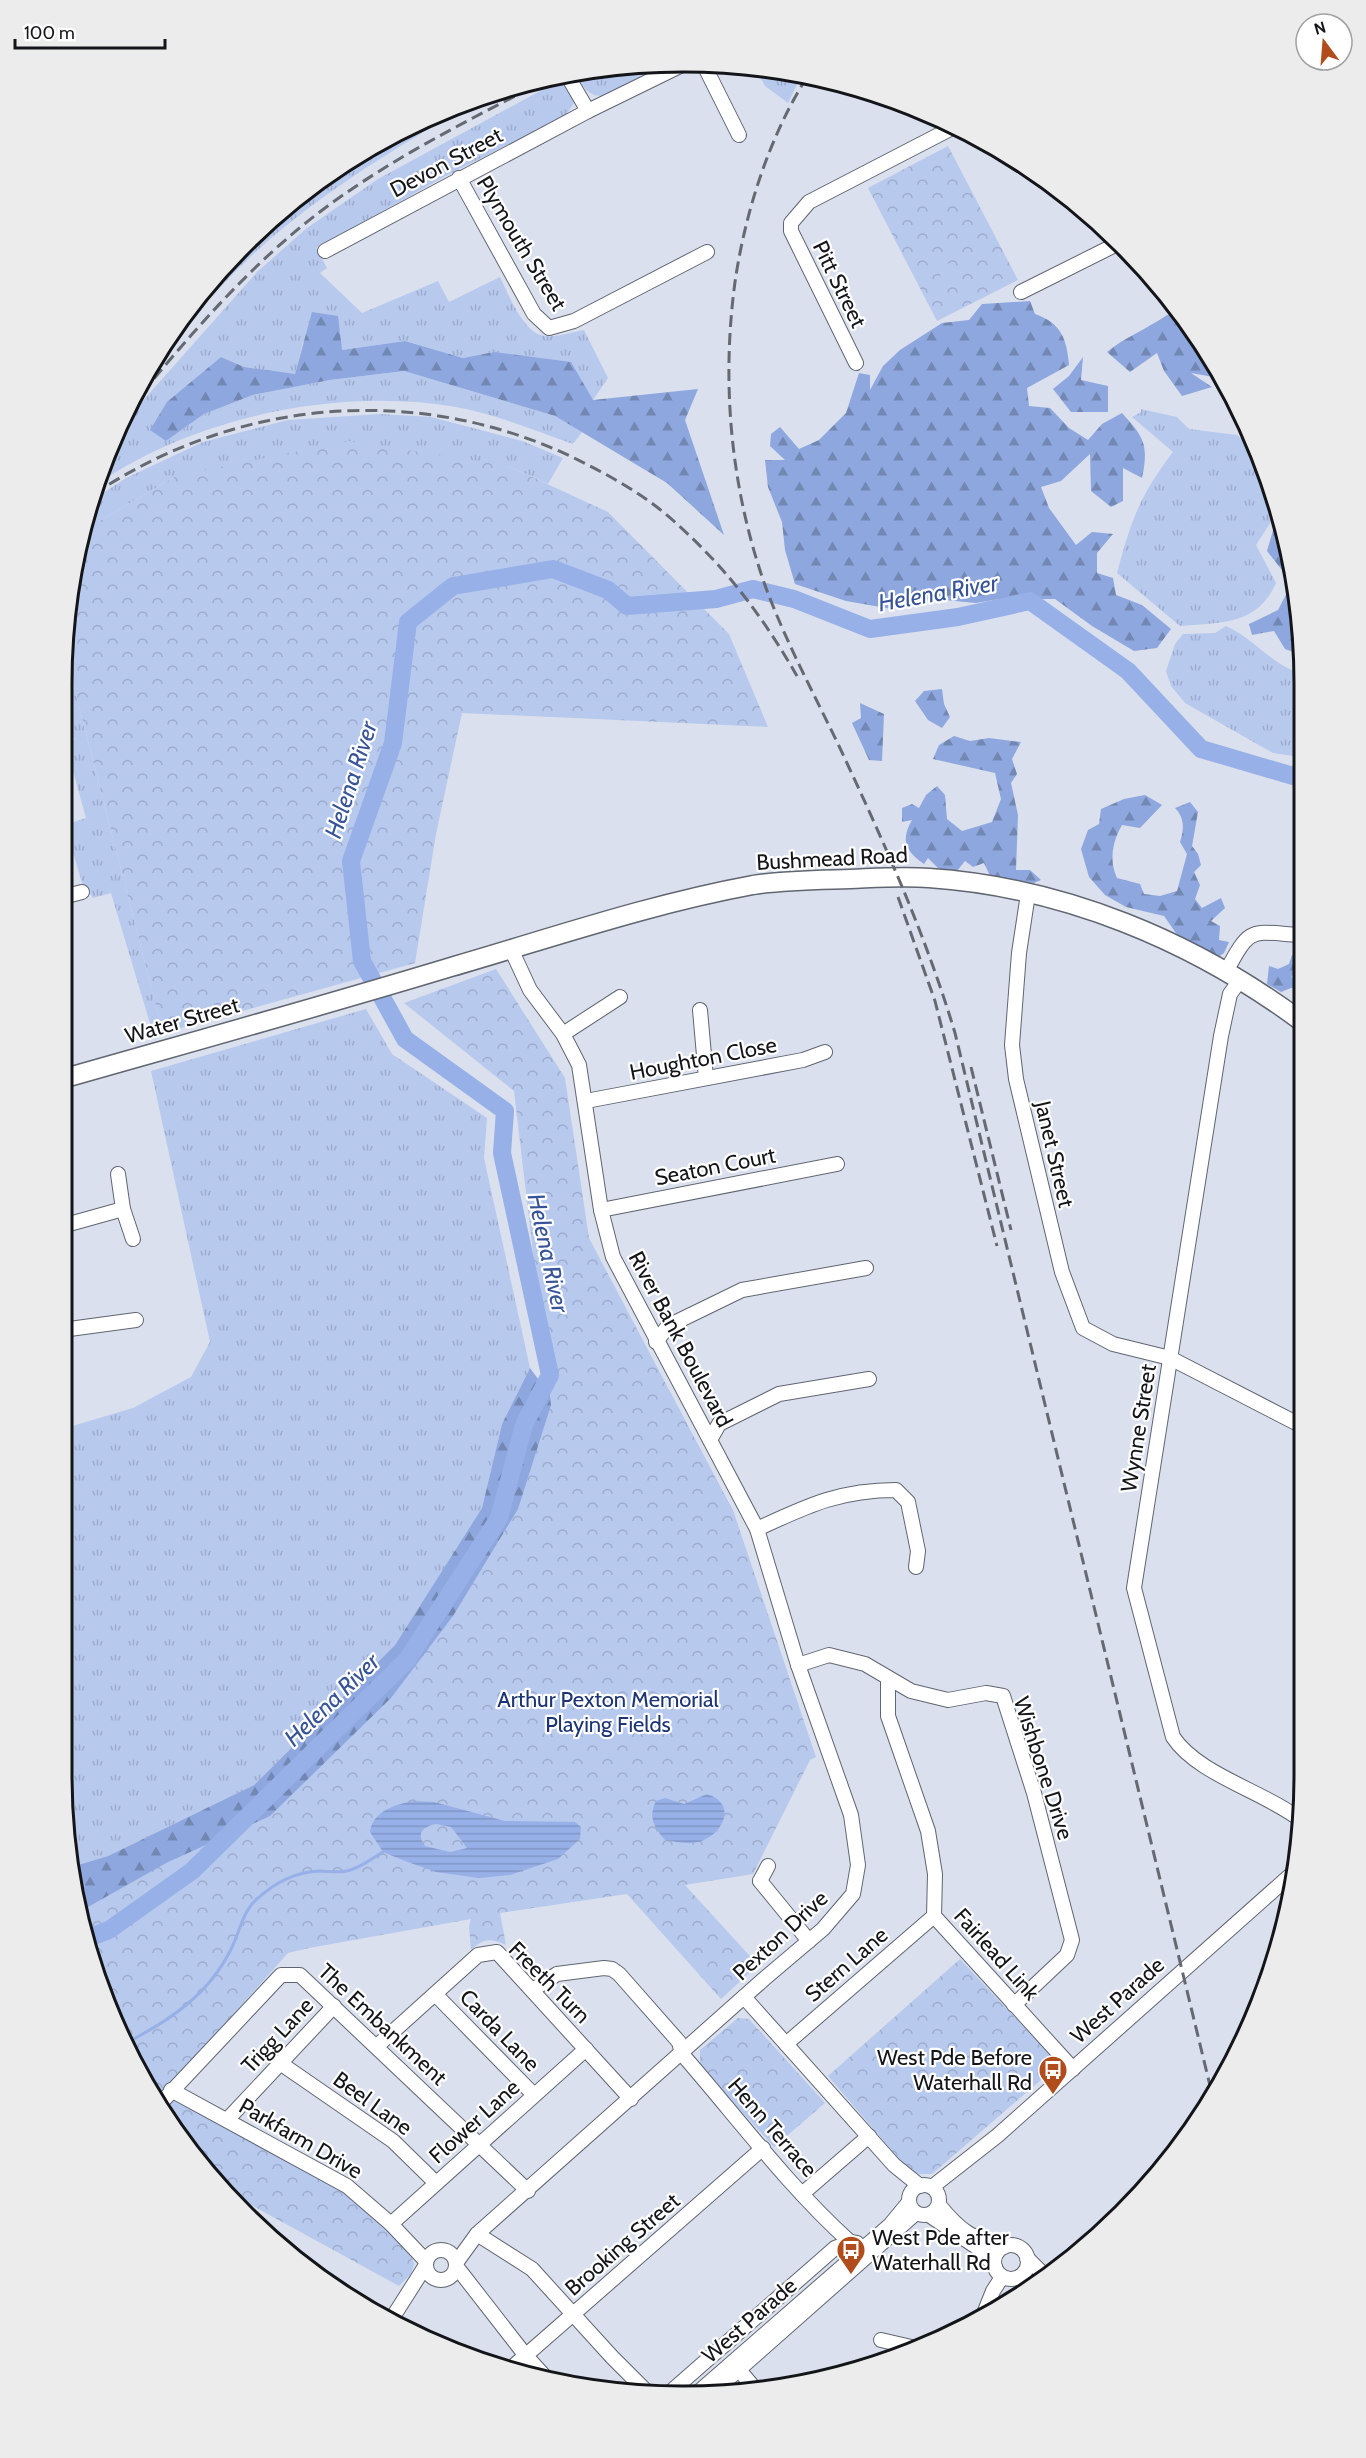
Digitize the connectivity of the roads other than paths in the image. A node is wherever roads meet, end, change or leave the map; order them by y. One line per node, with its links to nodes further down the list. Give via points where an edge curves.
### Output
1 (667, 72): 4 (street, Devon Street)
2 (708, 73): 6 (street)
3 (571, 83): 4 (street)
4 (588, 111): 7 (street, Devon Street)
5 (945, 132): 12 (street, Pitt Street, via 809,202 791,223 791,231)
6 (740, 135)
7 (459, 178): 9 (street, Devon Street); 10 (street, Plymouth Street, via 534,314 549,328 574,321)
8 (1111, 247): 11 (street)
9 (325, 251)
10 (707, 252)
11 (1021, 292)
12 (856, 363)
13 (82, 892): 15 (street)
14 (1028, 894): 17 (main road, Bushmead Road, via 925,878 756,885 653,908); 18 (main road, Bushmead Road, via 1116,919 1181,946); 38 (street, Janet Street, via 1012,1046 1016,1079 1062,1272 1083,1328 1113,1344)
15 (72, 895)
16 (1294, 935): 18 (street, Wynne Street, via 1254,933 1241,942)
17 (511, 949): 20 (main road, Bushmead Road); 23 (street, River Bank Boulevard, via 530,990)
18 (1234, 975): 22 (main road, Bushmead Road); 38 (street, Wynne Street)
19 (620, 997): 23 (street)
20 (315, 1006): 25 (main road, Water Street)
21 (699, 1010): 26 (street)
22 (1294, 1016)
23 (563, 1034): 27 (street, River Bank Boulevard, via 579,1065)
24 (825, 1052): 26 (street, Houghton Close, via 803,1060)
25 (72, 1076)
26 (706, 1078): 27 (street, Houghton Close)
27 (586, 1101): 31 (street, River Bank Boulevard)
28 (837, 1164): 31 (street, Seaton Court)
29 (118, 1174): 30 (street)
30 (123, 1209): 32 (street); 33 (street)
31 (601, 1210): 37 (street, River Bank Boulevard, via 613,1257)
32 (72, 1224)
33 (134, 1239)
34 (866, 1268): 37 (street, via 742,1290 668,1326)
35 (136, 1320): 36 (street)
36 (72, 1329)
37 (656, 1342): 41 (street, River Bank Boulevard)
38 (1170, 1358): 40 (street, Janet Street); 46 (street, Wynne Street, via 1134,1588 1173,1737 1197,1762)
39 (869, 1379): 41 (street, via 779,1394 719,1424)
40 (1294, 1422)
41 (710, 1440): 42 (street, River Bank Boulevard)
42 (757, 1529): 43 (street, via 819,1500 852,1492 896,1490 908,1502 918,1551); 44 (street, Pexton Drive)
43 (916, 1567)
44 (798, 1665): 45 (street, Wishbone Drive, via 829,1655 865,1664); 52 (street, Pexton Drive, via 852,1815 858,1865 853,1894)
45 (888, 1678): 51 (street, Fairlead Link, via 888,1716 928,1831 935,1874); 56 (street, Wishbone Drive, via 911,1691 948,1701 986,1693 1004,1696 1072,1940 1067,1955)
46 (1293, 1814)
47 (768, 1866): 48 (street)
48 (760, 1881): 50 (street); 52 (street)
49 (1284, 1881): 63 (street, West Parade)
50 (745, 1883)
51 (934, 1916): 56 (street, Fairlead Link); 58 (street, Stern Lane)
52 (809, 1941): 55 (street, Pexton Drive)
53 (534, 1989): 54 (street, Freeth Turn, via 497,1952 478,1955); 60 (street, Freeth Turn); 61 (street, Henn Terrace, via 557,1974 612,1969 679,2042)
54 (435, 1994): 59 (street, Freeth Turn); 65 (street, Carda Lane)
55 (744, 1997): 58 (street); 61 (street, Pexton Drive)
56 (1014, 2005): 63 (street, Fairlead Link)
57 (334, 2006): 59 (street, The Embankment); 62 (street, Trigg Lane); 64 (street, The Embankment, via 300,1975 281,1975)
58 (786, 2044): 69 (street)
59 (377, 2046): 70 (street, The Embankment)
60 (586, 2049): 65 (street, Flower Lane); 67 (street, Freeth Turn)
61 (682, 2054): 67 (street, Pexton Drive); 71 (street, Henn Terrace)
62 (280, 2063): 68 (street, Trigg Lane); 72 (street, Beel Lane, via 393,2141)
63 (1073, 2069): 75 (street, West Parade)
64 (171, 2090): 66 (street, The Embankment); 68 (street, Parkfarm Drive)
65 (534, 2095): 70 (street, Flower Lane)
66 (165, 2098)
67 (631, 2099): 73 (street, Pexton Drive)
68 (227, 2120): 77 (street, Parkfarm Drive, via 347,2186)
69 (869, 2136): 74 (street); 75 (street)
70 (481, 2143): 72 (street, Flower Lane); 73 (street, The Embankment)
71 (763, 2148): 74 (street, Henn Terrace); 96 (street, Brooking Street)
72 (436, 2183): 77 (street, Flower Lane)
73 (528, 2191): 78 (street, Pexton Drive)
74 (802, 2194): 76 (street, Henn Terrace)
75 (924, 2200): 80 (street, via 966,2234); 82 (street, West Parade); 87 (street, via 981,2250); 101 (street, West Parade)
76 (831, 2226): 79 (street, Henn Terrace); 81 (street)
77 (396, 2229): 83 (street, Parkfarm Drive); 85 (street, Parkfarm Drive)
78 (477, 2234): 83 (street, Pexton Drive); 86 (street, Pexton Drive); 96 (street, via 532,2269)
79 (850, 2242): 81 (street); 82 (street, Henn Terrace)
80 (1004, 2247): 84 (street, via 1019,2248); 87 (street, via 995,2257)
81 (835, 2248): 107 (street)
82 (864, 2248): 101 (street, West Parade)
83 (442, 2250): 85 (street, via 432,2253); 86 (street, via 454,2256)
84 (1027, 2259): 88 (street); 89 (street)
85 (426, 2263): 91 (street, Parkfarm Drive, via 430,2275); 93 (street)
86 (456, 2265): 91 (street, via 452,2276); 92 (street)
87 (998, 2272): 89 (street, via 1012,2279); 94 (street)
88 (1038, 2272)
89 (1022, 2275): 90 (street)
90 (1031, 2277)
91 (441, 2279): 92 (street); 93 (street)
92 (475, 2292): 99 (street)
93 (403, 2303): 95 (street)
94 (988, 2304)
95 (395, 2314)
96 (573, 2314): 99 (street, Brooking Street); 104 (street)
97 (881, 2340): 98 (street)
98 (902, 2345)
99 (526, 2356): 100 (street, Brooking Street); 102 (street)
100 (518, 2363)
101 (735, 2366): 103 (street); 105 (street, West Parade); 106 (street, West Parade)
102 (537, 2368)
103 (749, 2382)
104 (638, 2385)
105 (708, 2385)
106 (719, 2385)
107 (677, 2386)

